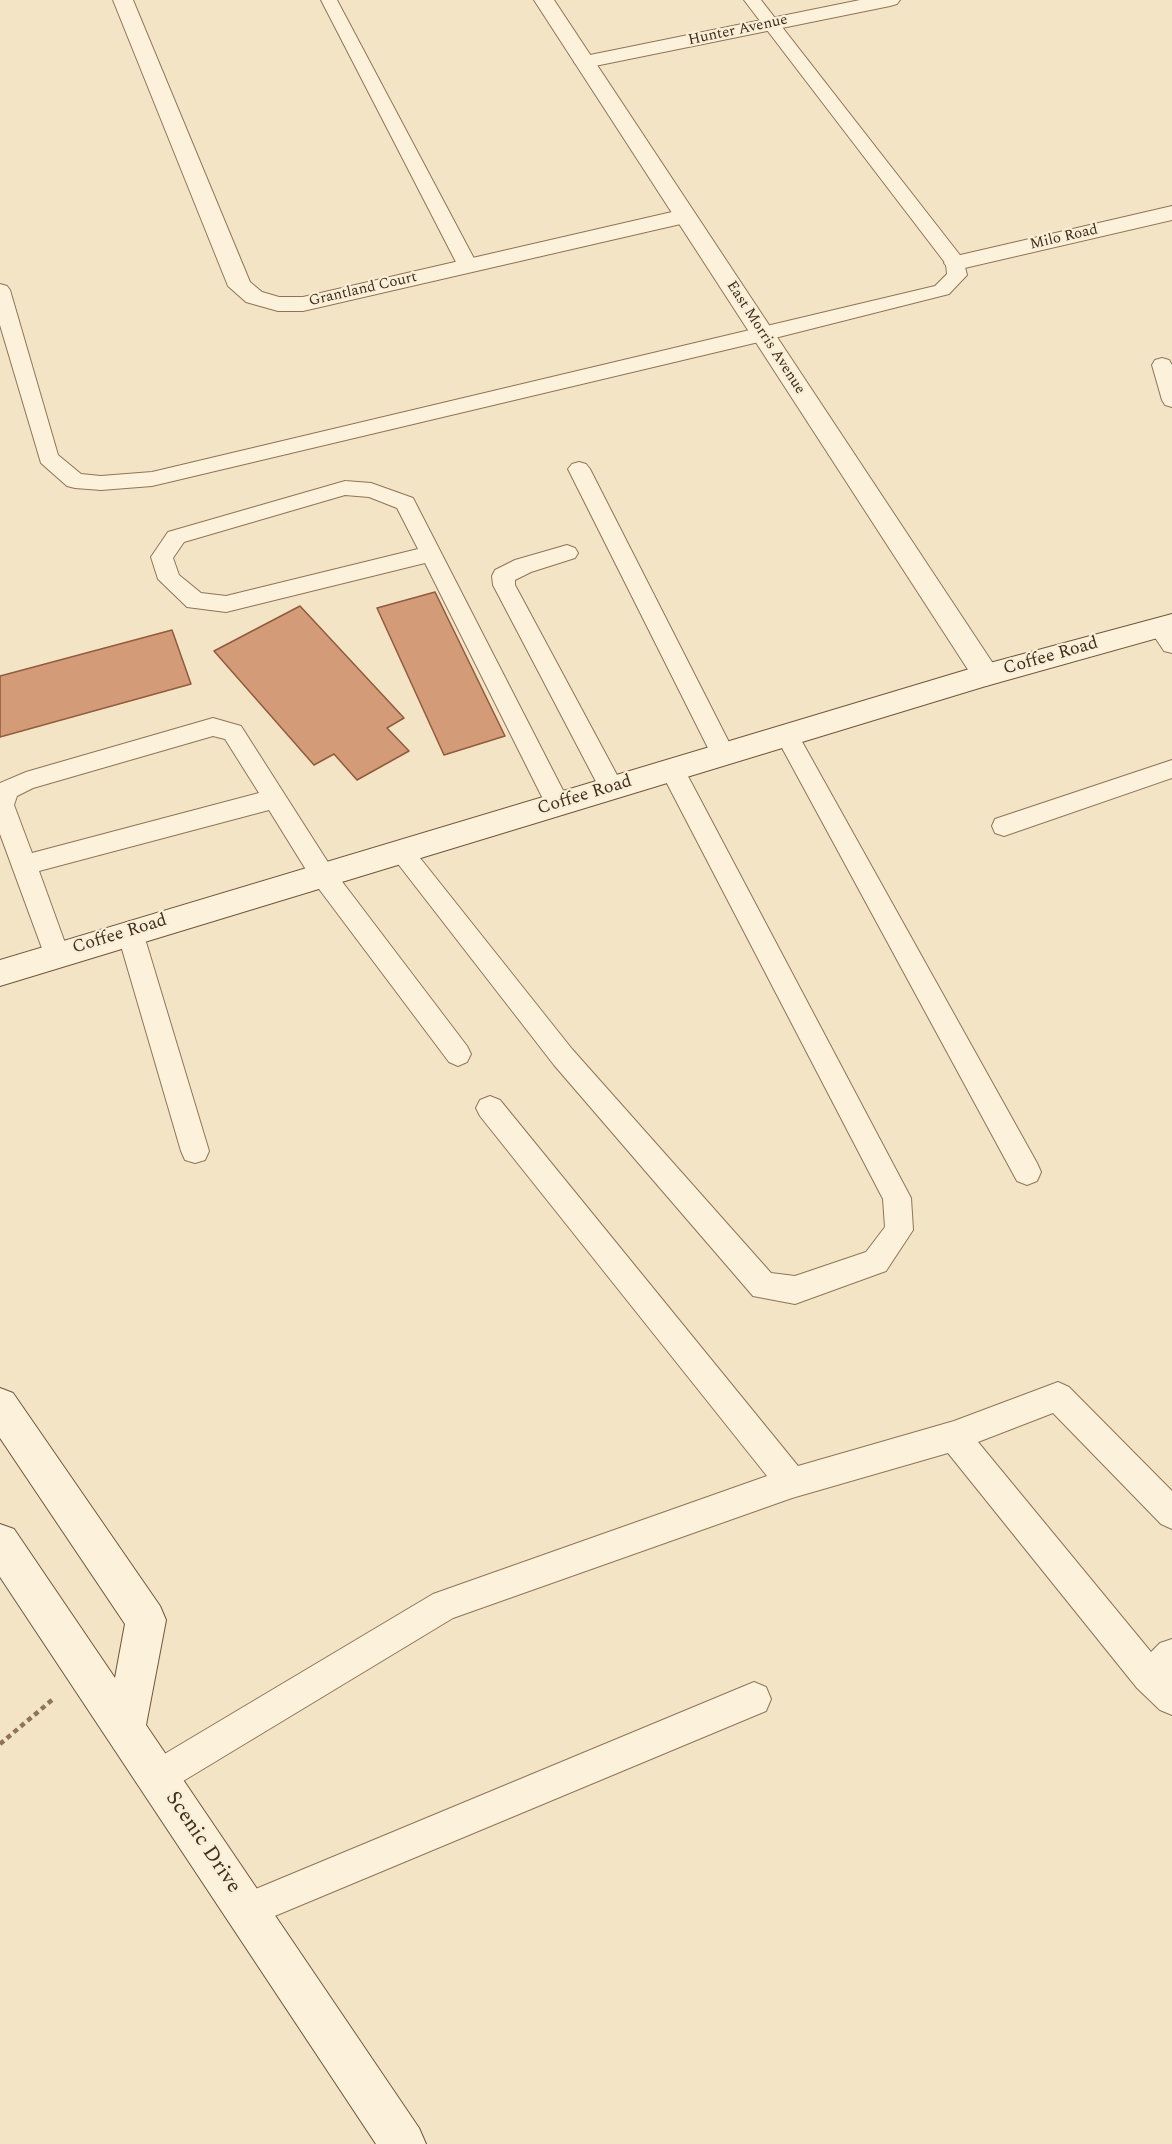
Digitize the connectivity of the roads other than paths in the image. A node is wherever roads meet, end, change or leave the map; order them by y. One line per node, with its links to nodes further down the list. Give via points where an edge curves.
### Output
1 (123, 0): 11 (street, Grantland Court, via 240,286 254,297 278,304 303,304)
2 (329, 0): 11 (lane)
3 (544, 0): 7 (street, East Morris Avenue)
4 (752, 0): 6 (lane)
5 (890, 0): 6 (street, Hunter Avenue)
6 (770, 24): 7 (street, Hunter Avenue); 10 (lane)
7 (585, 62): 9 (street, East Morris Avenue)
8 (1172, 213): 10 (street, Milo Road)
9 (685, 216): 11 (street, Grantland Court); 13 (street, East Morris Avenue)
10 (956, 263): 13 (lane, via 957,275 942,290)
11 (468, 266)
12 (0, 290): 13 (lane, via 48,458 75,481 152,479)
13 (763, 335): 20 (street, East Morris Avenue)
14 (1162, 365): 15 (lane)
15 (1172, 400)
16 (579, 469): 22 (lane)
17 (567, 553): 25 (lane, via 503,576 504,585)
18 (430, 554): 18 (lane, via 405,503 371,490 345,488 176,537 162,557 169,579 195,602 226,604); 27 (lane)
19 (1168, 632): 20 (street, Coffee Road)
20 (986, 675): 21 (street, Coffee Road)
21 (787, 735): 22 (street, Coffee Road); 39 (lane)
22 (723, 754): 24 (street, Coffee Road)
23 (1172, 769): 28 (lane)
24 (672, 770): 25 (street, Coffee Road); 30 (lane, via 897,1198 899,1230 876,1262 795,1290 763,1286 563,1057)
25 (612, 788): 27 (street, Coffee Road)
26 (274, 799): 29 (lane, via 233,732 213,727 8,790 2,805); 31 (lane); 32 (lane)
27 (558, 804): 30 (street, Coffee Road)
28 (1004, 826)
29 (8, 843): 31 (lane)
30 (400, 851): 32 (street, Coffee Road)
31 (25, 865): 34 (lane)
32 (322, 874): 33 (street, Coffee Road); 36 (lane)
33 (130, 932): 34 (street, Coffee Road); 38 (lane)
34 (56, 954): 35 (street, Coffee Road)
35 (0, 973)
36 (458, 1054)
37 (490, 1108): 42 (lane)
38 (195, 1151)
39 (1027, 1172)
40 (0, 1406): 47 (street, via 146,1620)
41 (954, 1436): 42 (lane); 43 (lane, via 1058,1397); 45 (lane)
42 (792, 1483): 48 (lane, via 444,1605)
43 (1172, 1513)
44 (0, 1543): 47 (street, Scenic Drive)
45 (1164, 1676)
46 (754, 1699): 49 (lane)
47 (125, 1728): 48 (street, Scenic Drive)
48 (158, 1777): 49 (street, Scenic Drive)
49 (246, 1910): 50 (street, Scenic Drive)
50 (403, 2144)

